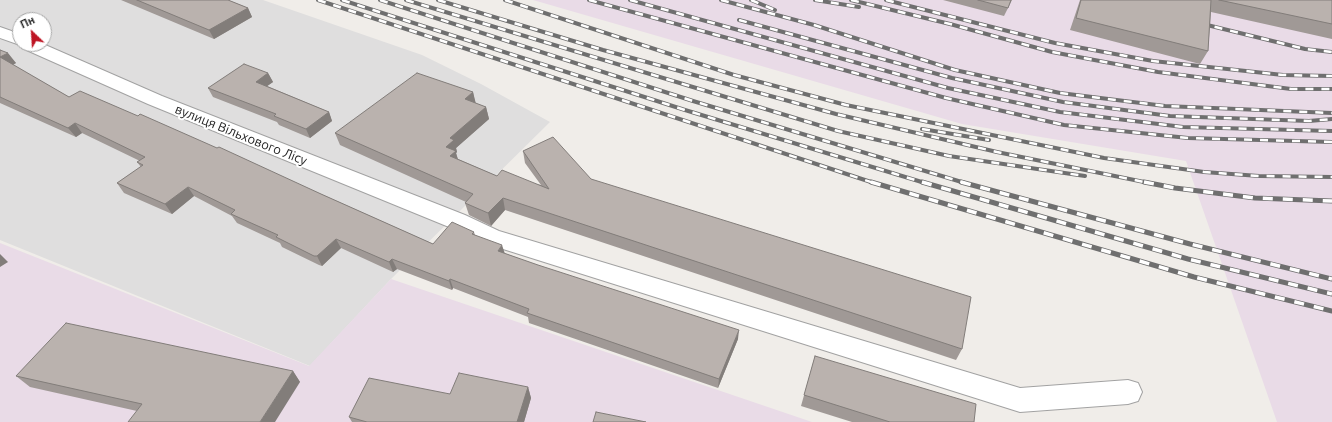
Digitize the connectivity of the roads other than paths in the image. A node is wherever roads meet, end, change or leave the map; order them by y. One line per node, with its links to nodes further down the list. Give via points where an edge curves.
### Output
1 (0, 32): 2 (street)
2 (12, 37)
3 (46, 52): 4 (street, вулиця Вільхового Лісу, via 155,100 492,237 1020,400)
4 (1128, 392)

